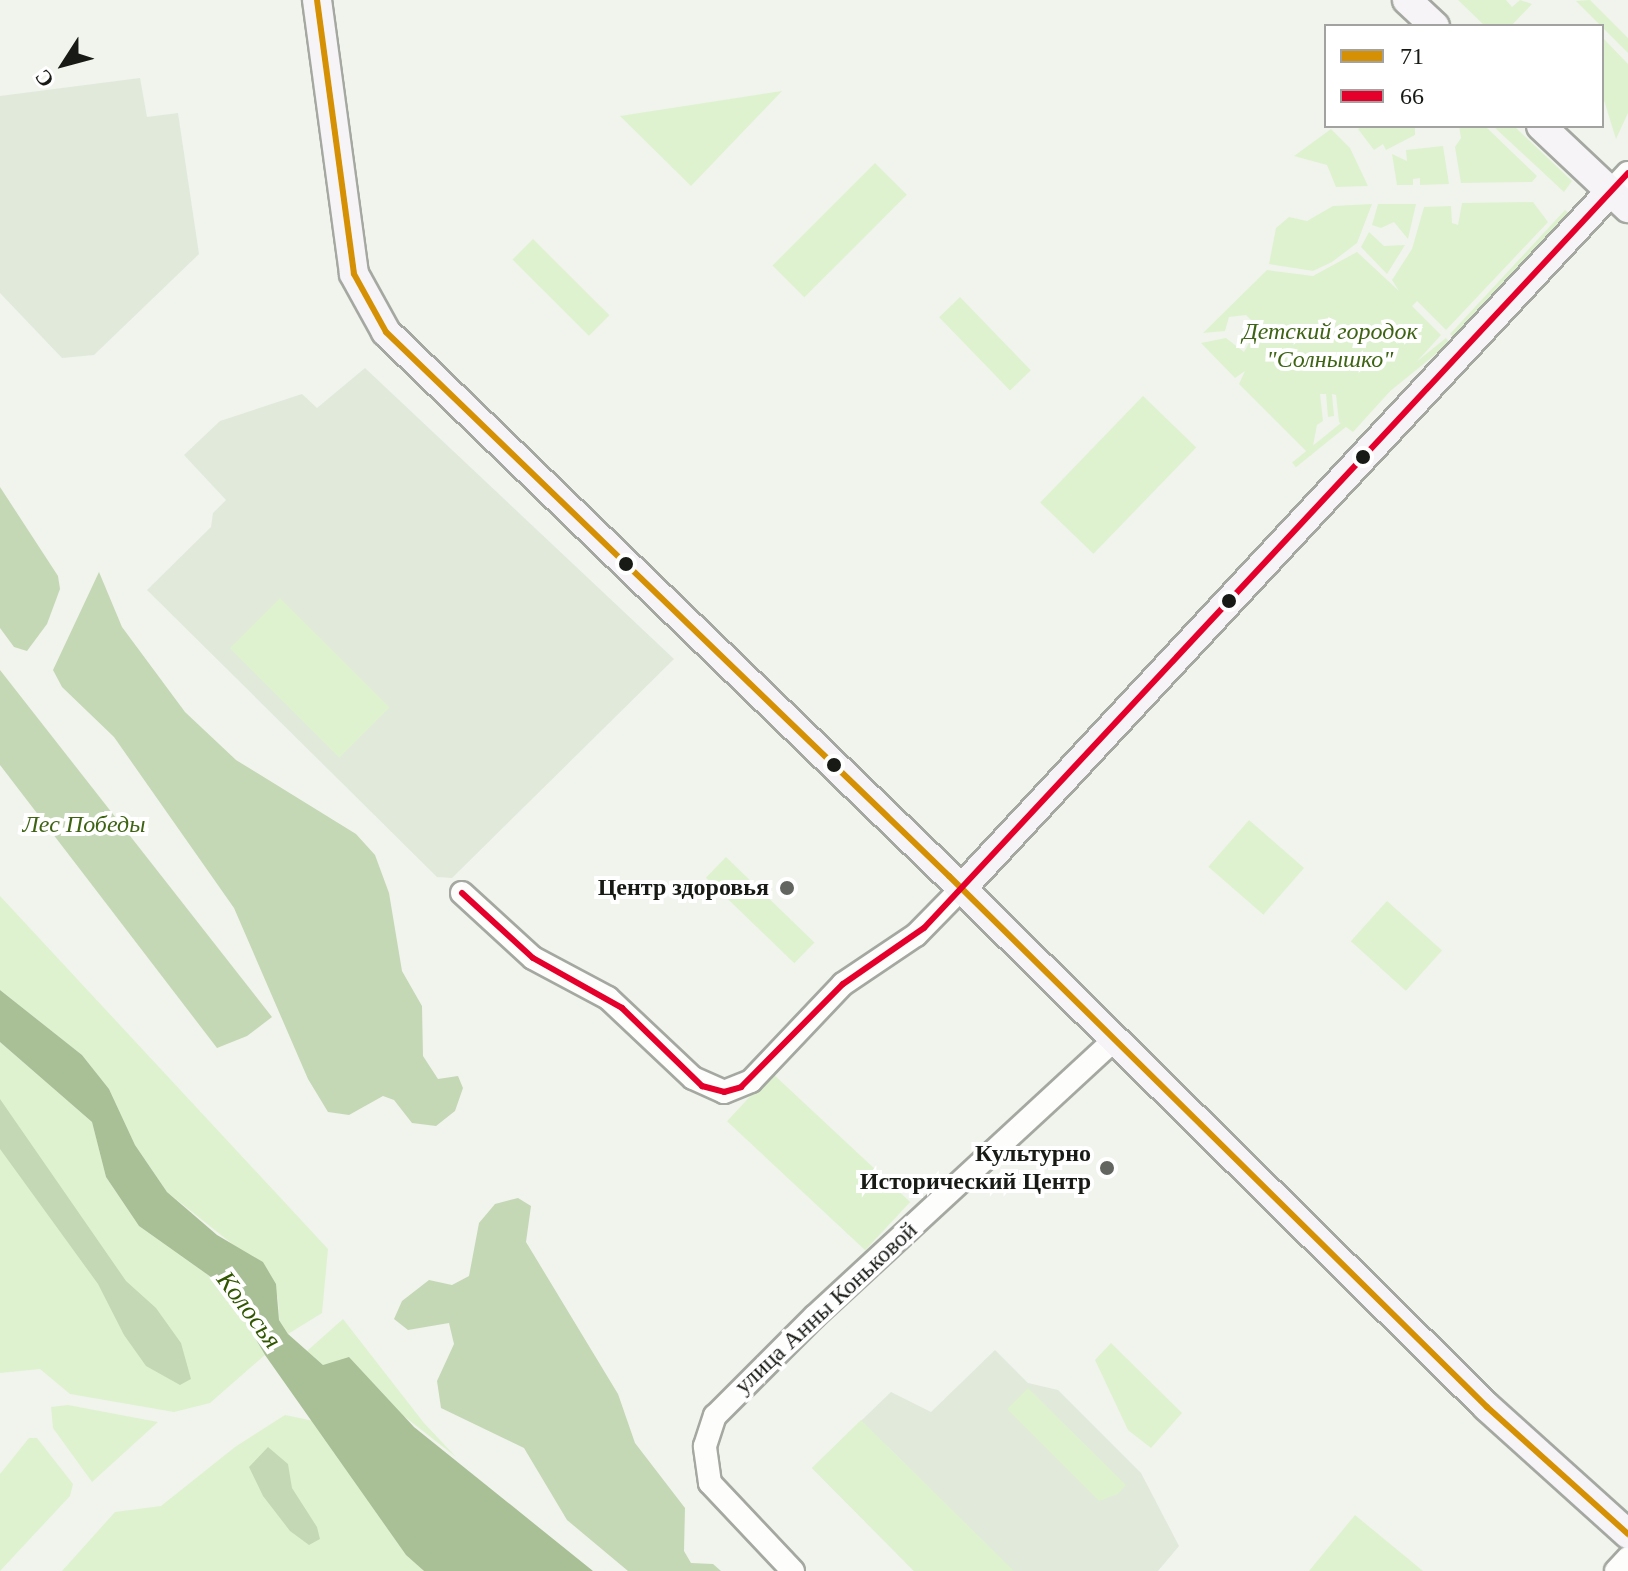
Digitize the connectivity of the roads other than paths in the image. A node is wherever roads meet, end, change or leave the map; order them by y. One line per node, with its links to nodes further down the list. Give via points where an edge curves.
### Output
1 (317, 0): 6 (main road, via 347,242 354,274 372,313 452,397)
2 (1407, 0): 3 (main road)
3 (1433, 24)
4 (1543, 128): 5 (main road)
5 (1622, 191): 6 (main road)
6 (962, 888): 7 (street, via 916,935 843,984 751,1081 724,1092 702,1086 608,998 533,958); 8 (main road)
7 (462, 893)
8 (1114, 1040): 9 (main road, via 1487,1407); 11 (street, улица Анны Коньковой, via 815,1316 715,1416 705,1446 710,1483)
9 (1628, 1534)
10 (1628, 1558): 12 (street)
11 (793, 1571)
12 (1616, 1571)

